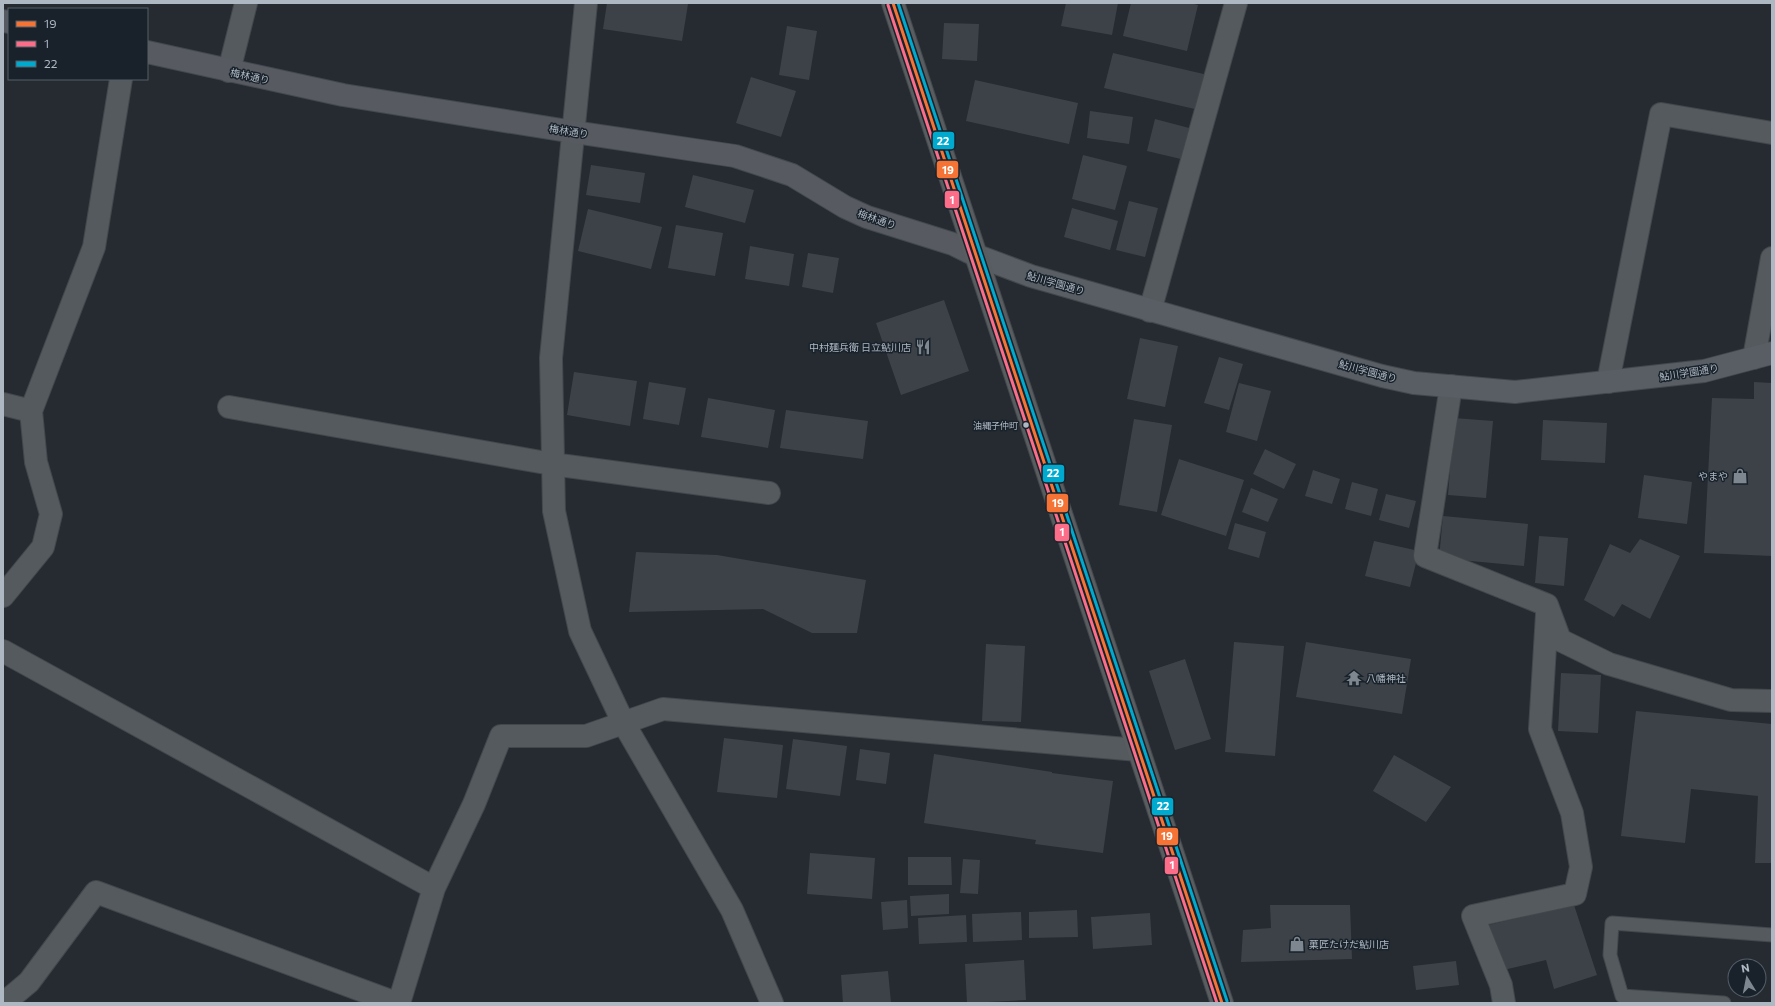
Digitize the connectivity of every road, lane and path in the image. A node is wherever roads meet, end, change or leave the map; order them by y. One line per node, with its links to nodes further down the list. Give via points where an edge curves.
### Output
1 (246, 3): 6 (street)
2 (586, 3): 8 (street)
3 (893, 3): 10 (highway)
4 (1234, 3): 12 (street)
5 (148, 52): 6 (main road, 梅林通り)
6 (229, 71): 8 (main road, 梅林通り, via 343,95)
7 (121, 80): 18 (street, via 94,247)
8 (574, 132): 10 (main road, 梅林通り, via 735,156 792,175 845,207 867,217 953,244); 19 (street, via 551,358)
9 (1772, 133): 14 (street, via 1661,114)
10 (975, 255): 12 (street, 鮎川学園通り, via 1031,276); 26 (highway)
11 (1772, 258): 13 (street)
12 (1150, 311): 15 (street, 鮎川学園通り, via 1382,376 1414,383)
13 (1763, 356): 14 (street, 鮎川学園通り, via 1704,371)
14 (1608, 382): 15 (street, 鮎川学園通り, via 1515,392)
15 (1451, 386): 22 (street, via 1425,556)
16 (3, 404): 18 (street)
17 (229, 407): 19 (street)
18 (31, 411): 21 (street, via 36,462 51,514 43,546)
19 (552, 464): 20 (street); 25 (street, via 554,511 580,631)
20 (769, 493)
21 (3, 596)
22 (1547, 605): 24 (street, via 1560,640 1609,664 1731,700); 36 (street, via 1540,729 1572,813 1582,867 1575,894 1473,916 1501,985)
23 (3, 651): 27 (street)
24 (1772, 701)
25 (623, 722): 26 (street, via 662,709); 27 (street, via 586,736 501,736 474,804); 34 (street, via 732,910)
26 (1138, 750): 35 (highway)
27 (434, 888): 33 (street)
28 (1772, 935): 29 (lane, via 1612,923 1610,955 1622,996)
29 (1666, 1001): 30 (lane)
30 (1707, 1002): 37 (lane)
31 (4, 1003): 32 (street, via 29,982 96,892)
32 (396, 1003)
33 (400, 1003)
34 (772, 1003)
35 (1222, 1003)
36 (1504, 1003)
37 (1724, 1003)

